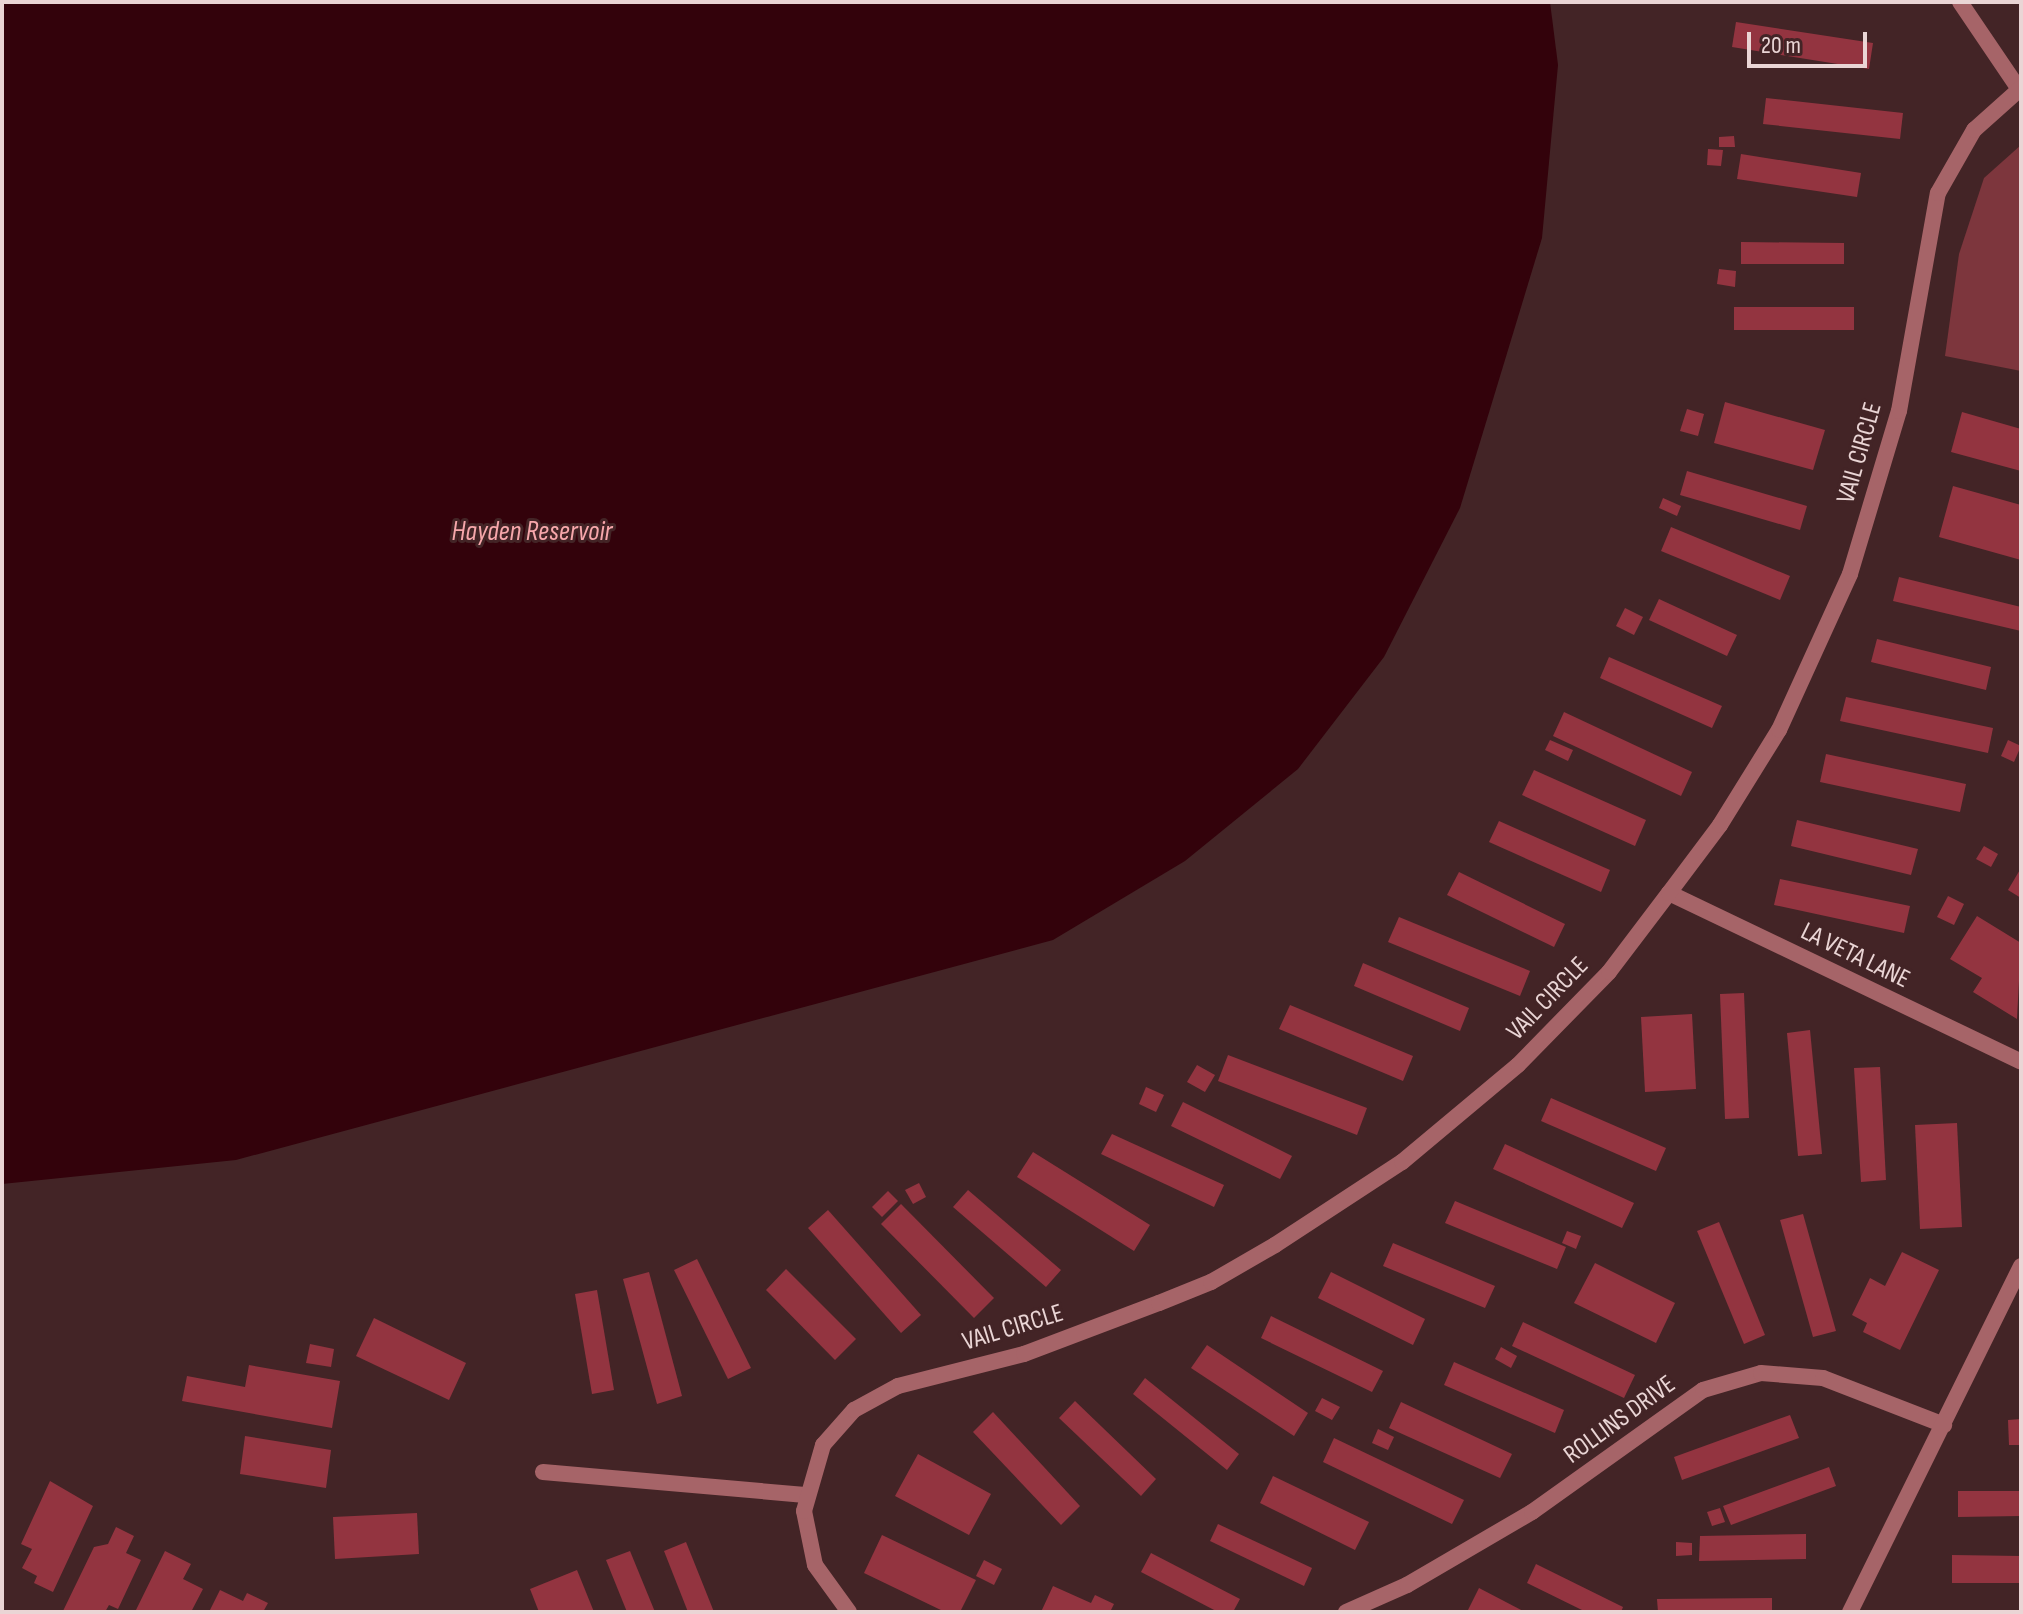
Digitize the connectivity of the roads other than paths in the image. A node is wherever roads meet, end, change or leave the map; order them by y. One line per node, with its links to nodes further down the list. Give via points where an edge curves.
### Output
1 (1960, 2): 2 (street, VAIL CIRCLE)
2 (2020, 88): 3 (street, VAIL CIRCLE, via 1974,130 1938,193 1899,411 1850,574 1779,730 1720,825)
3 (1669, 893): 4 (street, LA VETA LANE); 8 (street, VAIL CIRCLE, via 1609,972 1518,1065 1402,1162 1211,1282 1024,1354 898,1386 854,1410 823,1445)
4 (2021, 1062)
5 (2021, 1266): 6 (street)
6 (1944, 1425): 10 (street, ROLLINS DRIVE, via 1823,1378 1761,1373 1703,1390 1532,1512 1407,1585); 11 (street)
7 (543, 1472): 8 (street)
8 (805, 1495): 9 (street, VAIL CIRCLE, via 815,1565)
9 (849, 1612)
10 (1346, 1612)
11 (1850, 1612)

